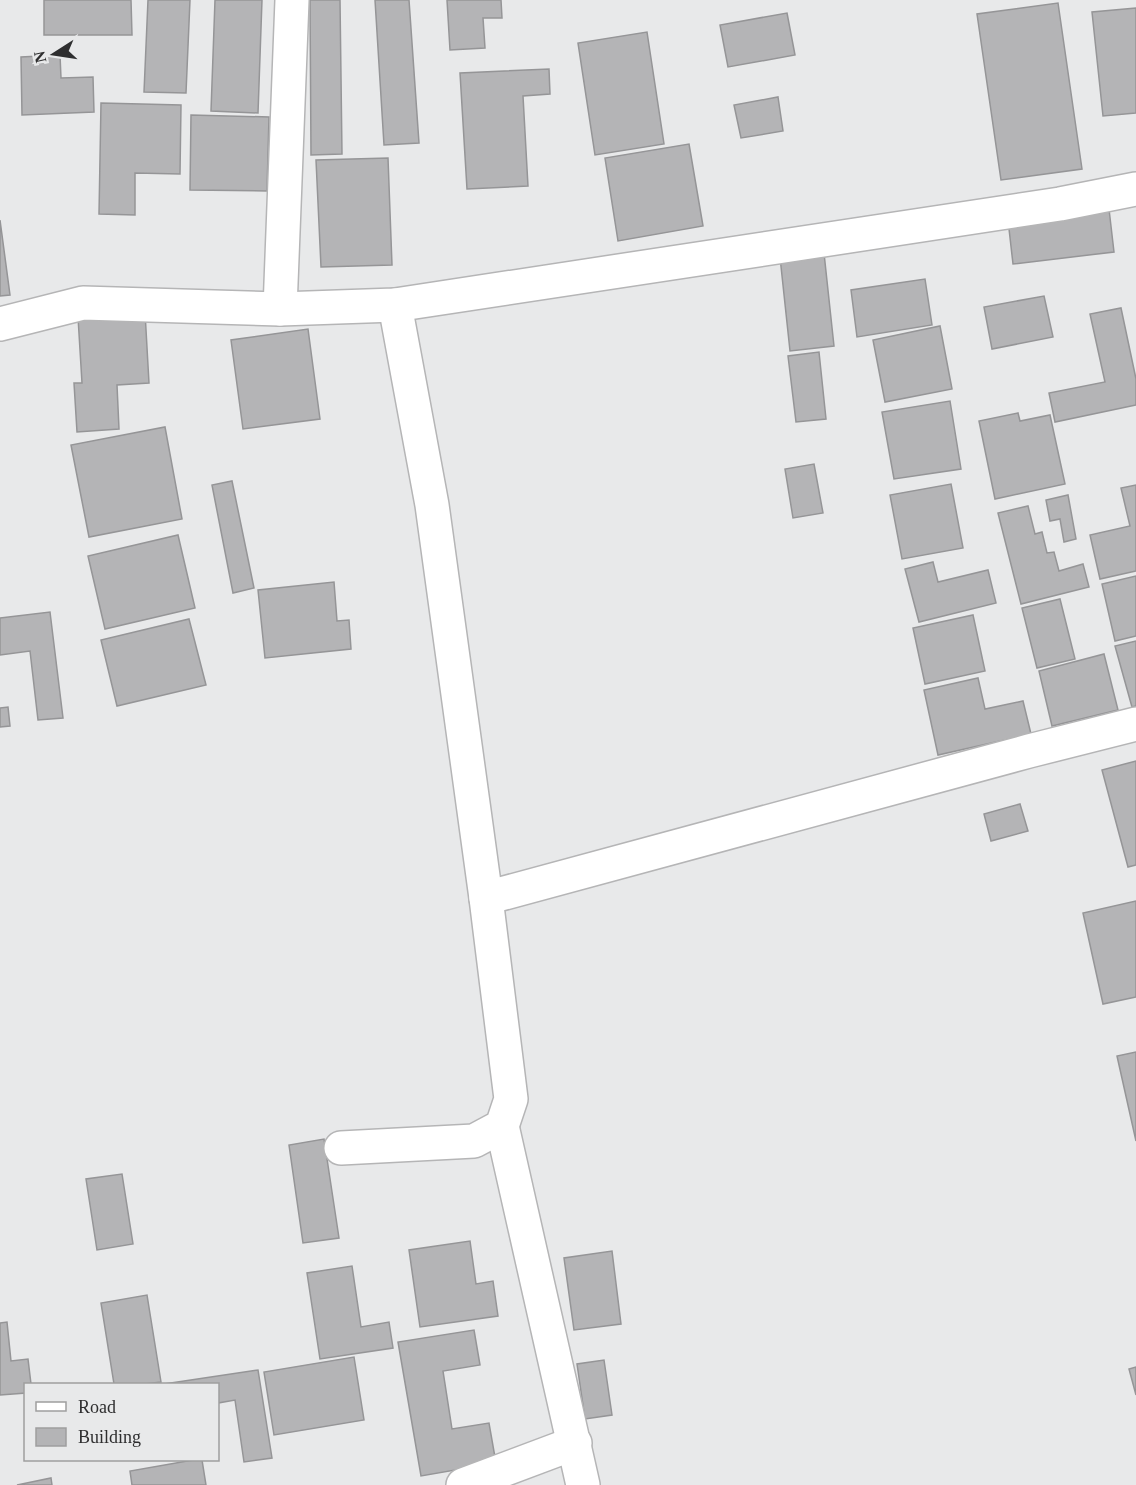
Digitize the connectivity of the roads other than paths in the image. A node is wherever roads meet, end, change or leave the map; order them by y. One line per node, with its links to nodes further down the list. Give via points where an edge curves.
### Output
1 (292, 0): 4 (street)
2 (1136, 189): 3 (street, via 1060,204)
3 (395, 305): 4 (street); 7 (street, via 432,505)
4 (280, 309): 5 (street, via 83,303)
5 (0, 324)
6 (1136, 724): 7 (street)
7 (486, 898): 8 (street, via 511,1099)
8 (502, 1126): 9 (street, via 474,1141); 10 (street)
9 (341, 1148)
10 (575, 1443): 11 (street); 12 (street)
11 (463, 1485)
12 (583, 1485)

